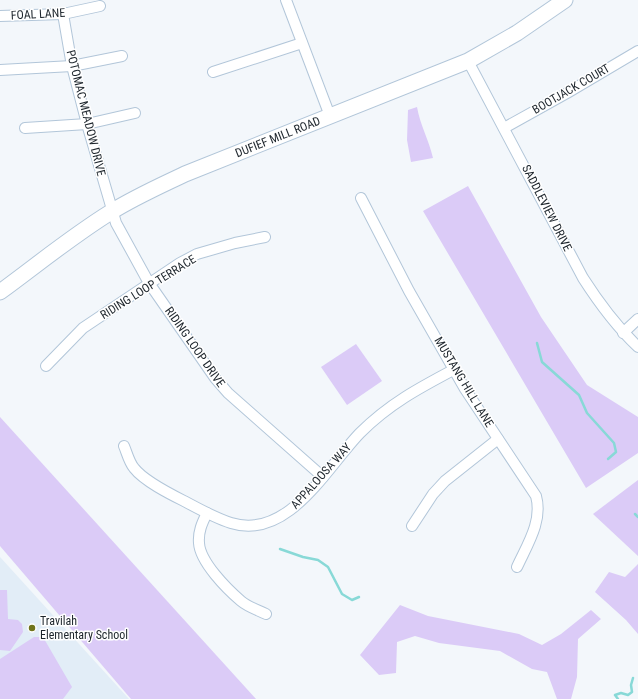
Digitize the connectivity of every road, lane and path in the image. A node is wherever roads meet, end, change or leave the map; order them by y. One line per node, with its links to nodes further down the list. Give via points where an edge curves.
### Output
1 (286, 0): 6 (street)
2 (565, 0): 9 (main road, DUFIEF MILL ROAD, via 517,33)
3 (100, 6): 4 (street, FOAL LANE)
4 (63, 14): 5 (street, FOAL LANE); 10 (street, POTOMAC MEADOW DRIVE)
5 (0, 16)
6 (302, 43): 12 (street); 14 (street)
7 (638, 50): 17 (street, BOOTJACK COURT)
8 (122, 56): 10 (street)
9 (468, 61): 14 (main road, DUFIEF MILL ROAD); 17 (street, SADDLEVIEW DRIVE)
10 (72, 66): 11 (street); 15 (street, POTOMAC MEADOW DRIVE)
11 (0, 70)
12 (213, 72)
13 (135, 113): 15 (street)
14 (330, 116): 19 (main road, DUFIEF MILL ROAD, via 185,174)
15 (87, 124): 16 (street); 19 (street, POTOMAC MEADOW DRIVE)
16 (25, 128)
17 (504, 128): 24 (street, SADDLEVIEW DRIVE, via 583,278 597,301)
18 (361, 198): 27 (street, MUSTANG HILL LANE, via 409,290)
19 (111, 212): 21 (street, RIDING LOOP DRIVE); 22 (main road, DUFIEF MILL ROAD)
20 (265, 237): 21 (street, RIDING LOOP TERRACE, via 235,242 197,254)
21 (149, 283): 26 (street, RIDING LOOP TERRACE, via 83,328); 30 (street, RIDING LOOP DRIVE, via 228,393)
22 (0, 292)
23 (638, 318): 24 (street)
24 (623, 333): 25 (street, SADDLEVIEW DRIVE)
25 (638, 347)
26 (46, 366)
27 (455, 369): 28 (street, MUSTANG HILL LANE); 30 (street, APPALOOSA WAY, via 386,409 359,434)
28 (498, 439): 32 (street, via 445,481); 33 (street, MUSTANG HILL LANE, via 531,488 538,505 536,523)
29 (124, 446): 31 (street, APPALOOSA WAY, via 131,463 139,473 170,494)
30 (323, 477): 31 (street, APPALOOSA WAY, via 298,506 276,520 251,525 232,524)
31 (207, 513): 34 (street, via 200,529 199,543 208,566 242,602)
32 (412, 526)
33 (517, 567)
34 (266, 614)

